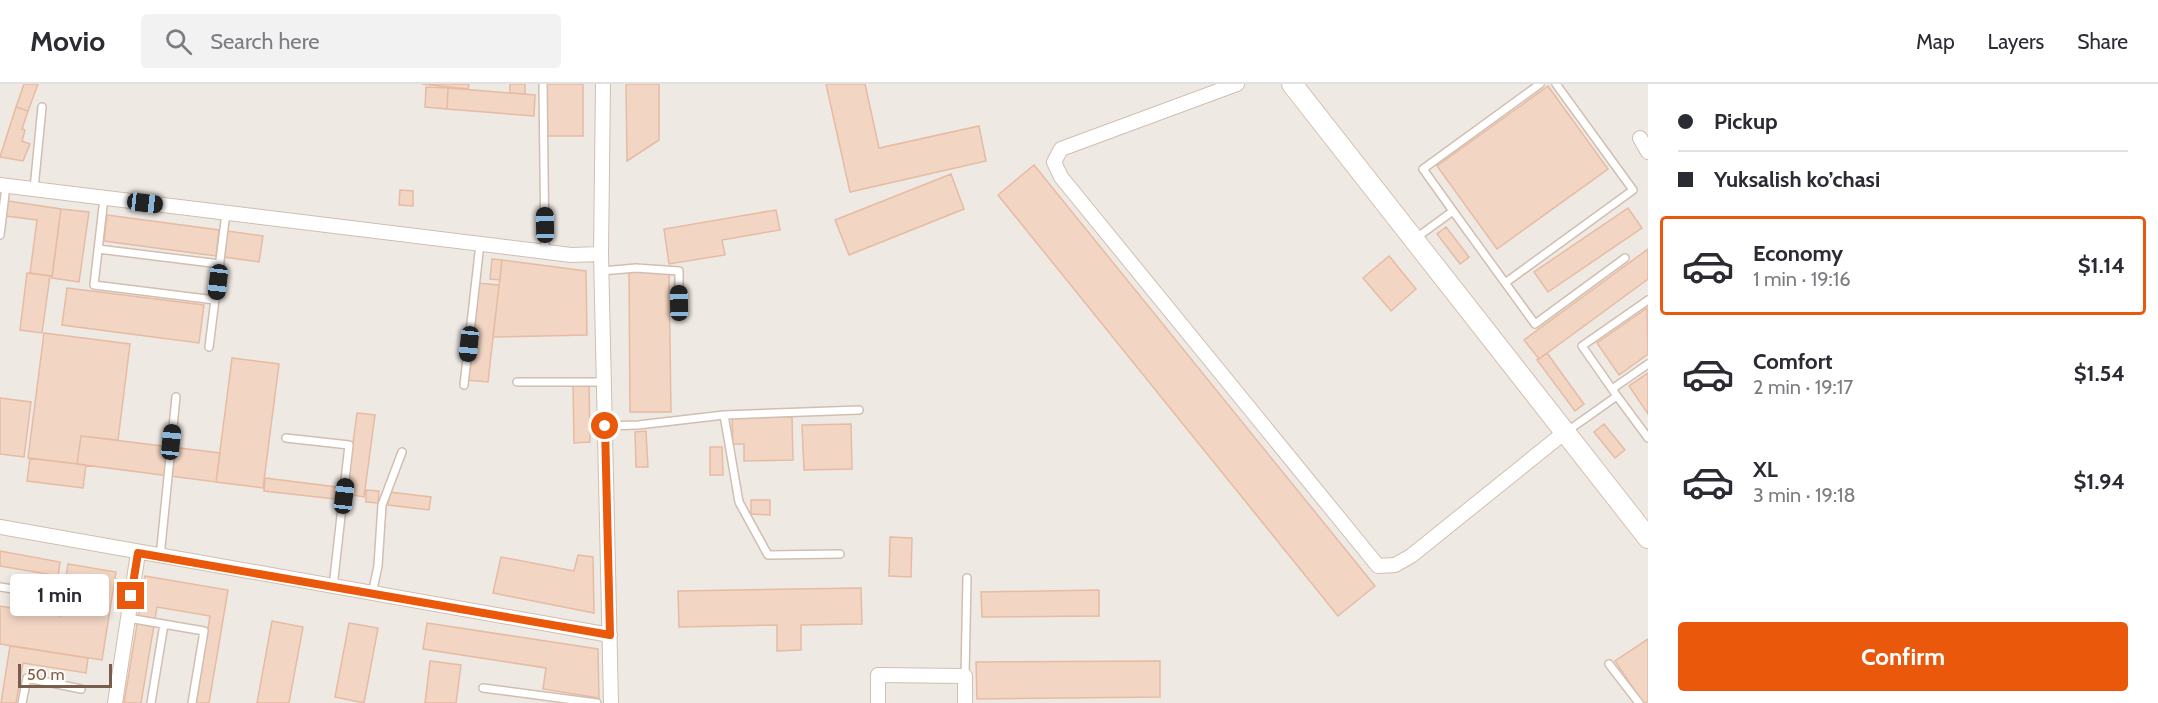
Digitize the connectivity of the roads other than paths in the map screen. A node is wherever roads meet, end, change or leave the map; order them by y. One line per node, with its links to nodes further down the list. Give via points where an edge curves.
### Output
1 (543, 84): 19 (lane)
2 (603, 84): 20 (street)
3 (1237, 84): 39 (street, via 1061,149 1054,162 1061,177 1378,567 1395,565 1411,556)
4 (1292, 84): 16 (street)
5 (1540, 84): 13 (lane, via 1423,169)
6 (1556, 84): 24 (lane, via 1633,190)
7 (42, 107): 11 (lane)
8 (1640, 138): 9 (street)
9 (1648, 152)
10 (3, 185): 11 (street); 15 (lane)
11 (34, 189): 12 (street)
12 (104, 198): 14 (street); 18 (lane)
13 (1453, 211): 16 (lane); 24 (lane)
14 (226, 213): 17 (street); 22 (lane)
15 (0, 235)
16 (1414, 239): 39 (street)
17 (480, 244): 19 (street); 32 (lane)
18 (98, 249): 22 (lane); 25 (lane, via 94,285)
19 (545, 252): 20 (street)
20 (602, 254): 23 (street)
21 (1625, 258): 24 (lane, via 1534,324)
22 (220, 264): 25 (lane)
23 (602, 271): 27 (lane, via 679,271); 31 (street)
24 (1505, 283)
25 (215, 300): 28 (lane)
26 (1648, 300): 33 (lane, via 1582,346)
27 (679, 303)
28 (210, 347)
29 (1648, 364): 33 (lane)
30 (517, 382): 31 (lane)
31 (604, 382): 38 (street)
32 (464, 385)
33 (1612, 389): 34 (lane)
34 (1617, 396): 39 (lane); 41 (lane)
35 (176, 397): 47 (lane)
36 (859, 410): 37 (lane)
37 (724, 415): 38 (lane); 46 (lane, via 739,502 768,555)
38 (605, 426): 55 (street)
39 (1565, 432): 44 (street)
40 (286, 438): 50 (lane, via 349,445)
41 (1648, 439)
42 (402, 452): 51 (lane, via 382,504)
43 (0, 527): 45 (street)
44 (1648, 538)
45 (138, 553): 47 (street); 53 (street)
46 (840, 554)
47 (160, 557): 50 (street)
48 (967, 578): 57 (lane)
49 (0, 587): 52 (lane)
50 (333, 587): 51 (street)
51 (372, 594): 55 (street)
52 (52, 595)
53 (128, 618): 54 (lane); 61 (street)
54 (164, 624): 62 (lane); 63 (lane, via 204,630)
55 (610, 635): 65 (street)
56 (1609, 664): 68 (lane)
57 (965, 676): 66 (street, via 878,675); 67 (street)
58 (483, 688): 64 (lane)
59 (81, 689): 60 (lane, via 27,678)
60 (22, 703)
61 (115, 703)
62 (151, 703)
63 (192, 703)
64 (597, 703)
65 (611, 703)
66 (878, 703)
67 (965, 703)
68 (1639, 703)

